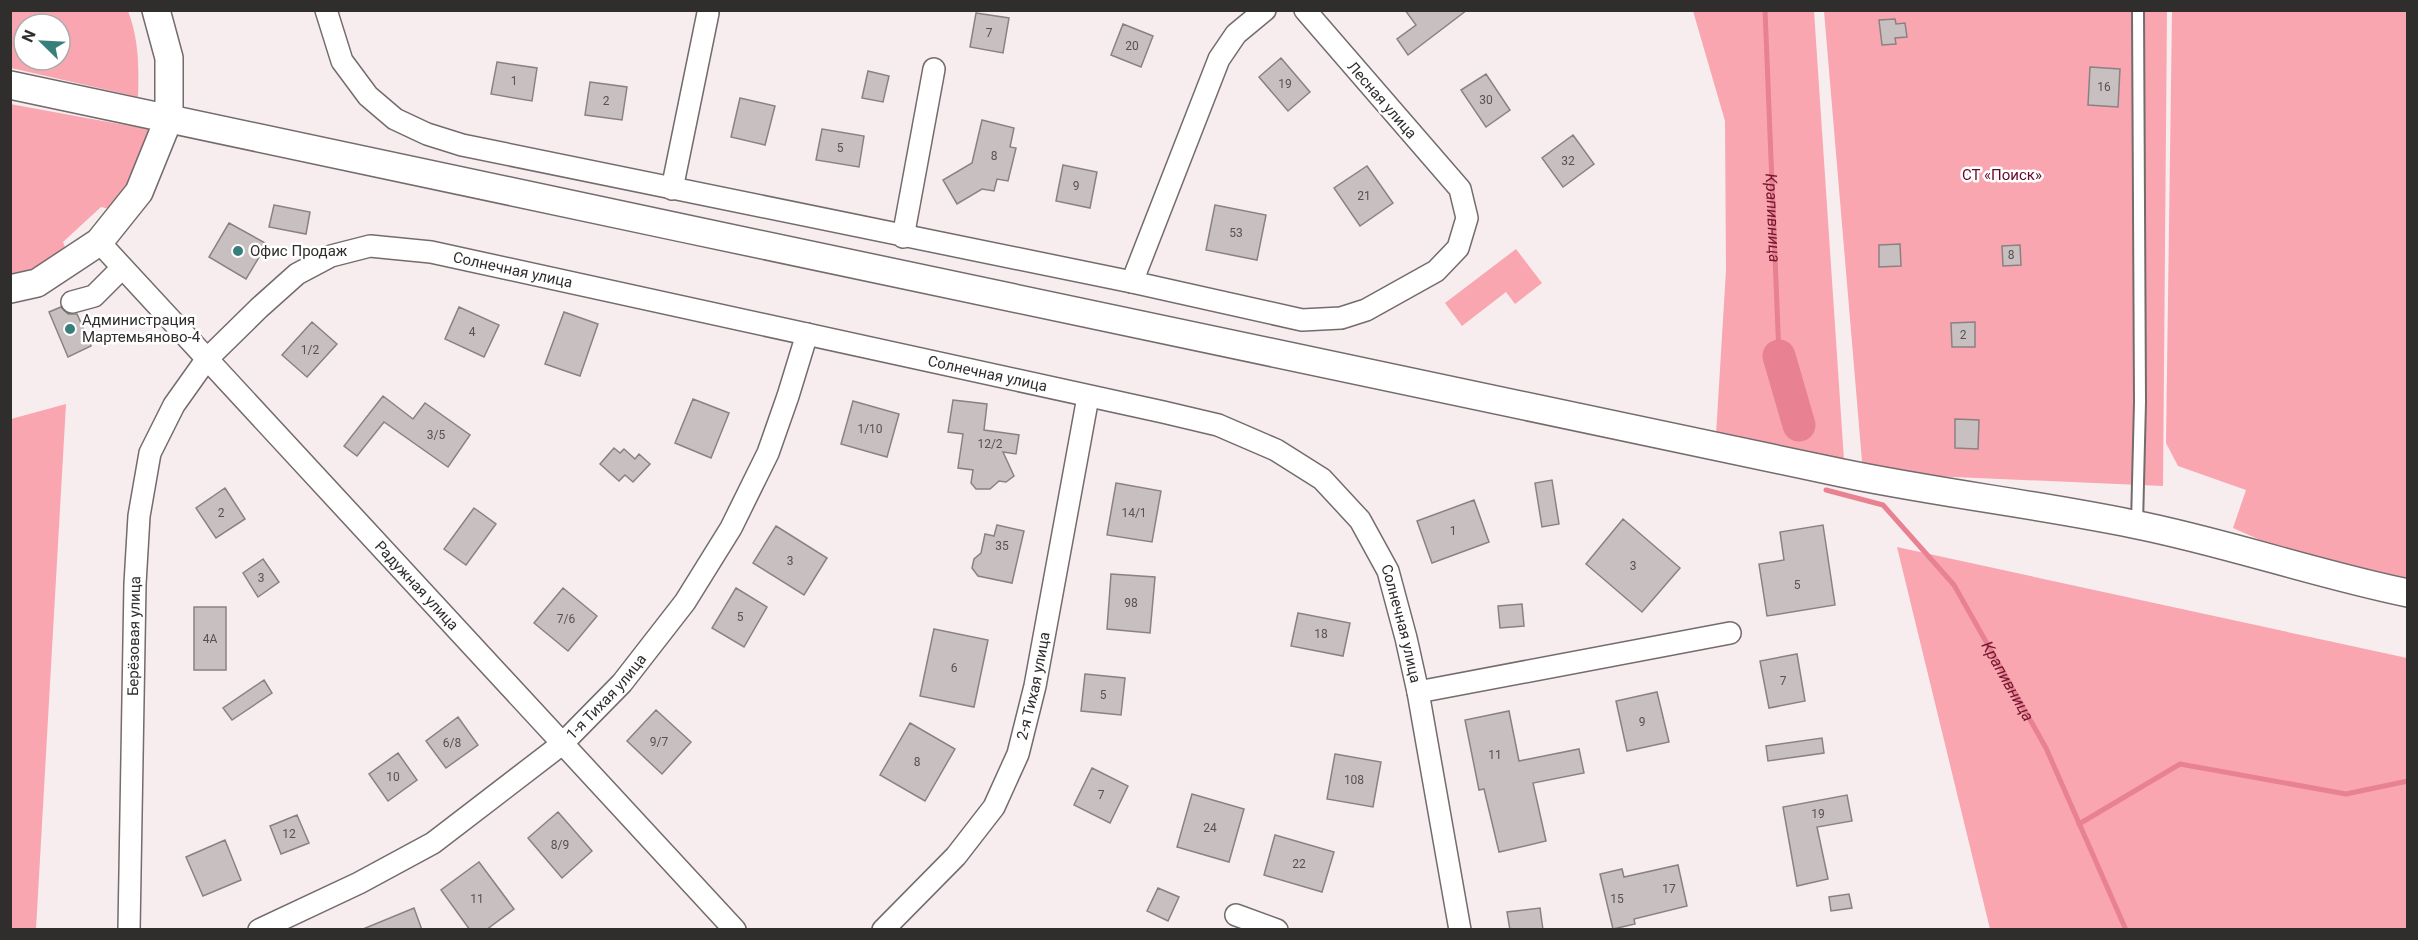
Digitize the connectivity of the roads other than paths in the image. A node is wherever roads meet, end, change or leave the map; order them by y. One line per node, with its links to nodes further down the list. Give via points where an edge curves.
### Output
1 (156, 10): 9 (street, via 169,58)
2 (326, 10): 10 (street, via 342,61 368,96 395,119 462,145)
3 (1265, 10): 14 (street, via 1236,34 1219,59)
4 (1305, 10): 14 (street, Лесная улица, via 1460,189 1467,218 1458,248 1436,270 1366,310 1341,318 1302,320)
5 (2138, 10): 20 (lane, via 2140,402)
6 (708, 13): 10 (street)
7 (934, 69): 11 (street)
8 (10, 85): 9 (street)
9 (169, 118): 12 (street, via 139,192); 20 (street, via 1178,336 1806,466)
10 (672, 189): 11 (street)
11 (903, 237): 14 (street)
12 (99, 242): 13 (street, Радужная улица); 15 (street, via 37,283)
13 (122, 268): 16 (street, via 94,296); 18 (street, Радужная улица)
14 (1132, 282)
15 (10, 289)
16 (72, 302)
17 (807, 334): 18 (street, Солнечная улица, via 431,252 370,246 331,256 297,274); 19 (street, Солнечная улица); 24 (street, 1-я Тихая улица, via 768,453 731,528 685,602 622,683)
18 (206, 360): 24 (street, Радужная улица); 26 (street, Берёзовая улица, via 174,405 150,453 139,516)
19 (1088, 397): 23 (street, Солнечная улица, via 1218,425 1276,450 1323,479 1360,520 1388,571); 29 (street, 2-я Тихая улица, via 1035,686 1018,754 994,807 956,856)
20 (2136, 524): 21 (street)
21 (2408, 593)
22 (1730, 633): 23 (street)
23 (1418, 693): 31 (street, Солнечная улица)
24 (562, 744): 27 (street, 1-я Тихая улица, via 433,843 360,883); 28 (street, Радужная улица)
25 (1236, 915): 30 (street)
26 (129, 930)
27 (259, 930)
28 (735, 930)
29 (883, 930)
30 (1277, 930)
31 (1460, 930)

